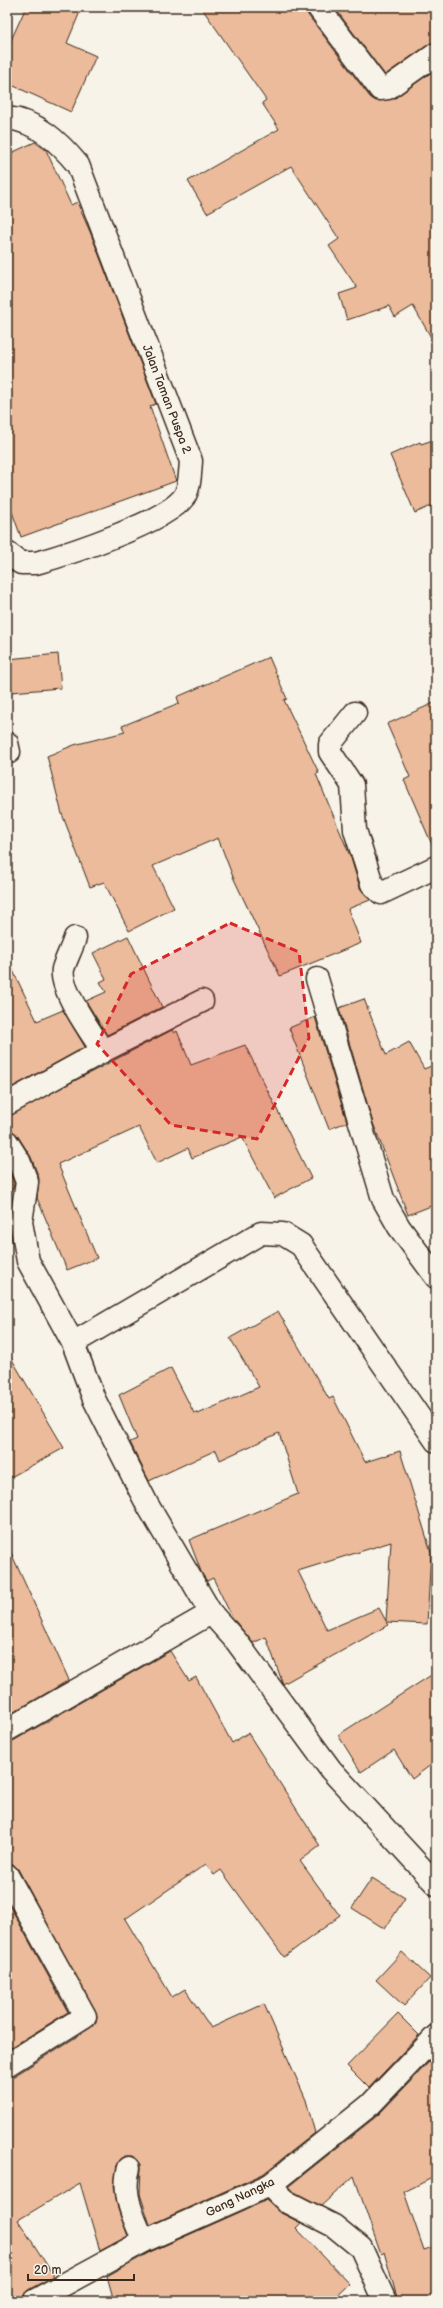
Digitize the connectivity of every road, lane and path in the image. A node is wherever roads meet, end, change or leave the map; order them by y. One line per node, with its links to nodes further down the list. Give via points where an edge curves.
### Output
1 (318, 7): 2 (street, via 380,89 388,88)
2 (436, 54)
3 (7, 118): 4 (street, Jalan Taman Puspa 2, via 34,125 62,145 78,164 191,462 184,497 173,509 136,527 36,563 21,563)
4 (7, 553)
5 (354, 713): 6 (street, via 330,744 330,752 352,785 355,830 372,884 381,893)
6 (436, 867)
7 (75, 938): 10 (street, via 63,970 63,980 86,1025)
8 (317, 979): 13 (street, via 384,1199 399,1227)
9 (202, 1001): 10 (street)
10 (104, 1051): 11 (street)
11 (7, 1104)
12 (7, 1142): 14 (street, via 28,1182 21,1222 28,1261)
13 (436, 1277)
14 (73, 1343): 15 (street, via 260,1233 282,1234 301,1245); 16 (street, via 94,1399 147,1504)
15 (436, 1441)
16 (211, 1613): 17 (street); 19 (street, via 237,1642 331,1770)
17 (7, 1730)
18 (7, 1875): 21 (street, via 85,2016)
19 (436, 1884)
20 (436, 2036): 23 (street, Gang Nangka, via 370,2105)
21 (7, 2065)
22 (129, 2168): 24 (street, via 126,2178 128,2196 134,2220)
23 (270, 2185): 24 (street, Gang Nangka); 26 (street, via 286,2202 334,2226 361,2248)
24 (144, 2241): 25 (street, Gang Nangka)
25 (34, 2301)
26 (385, 2301)

